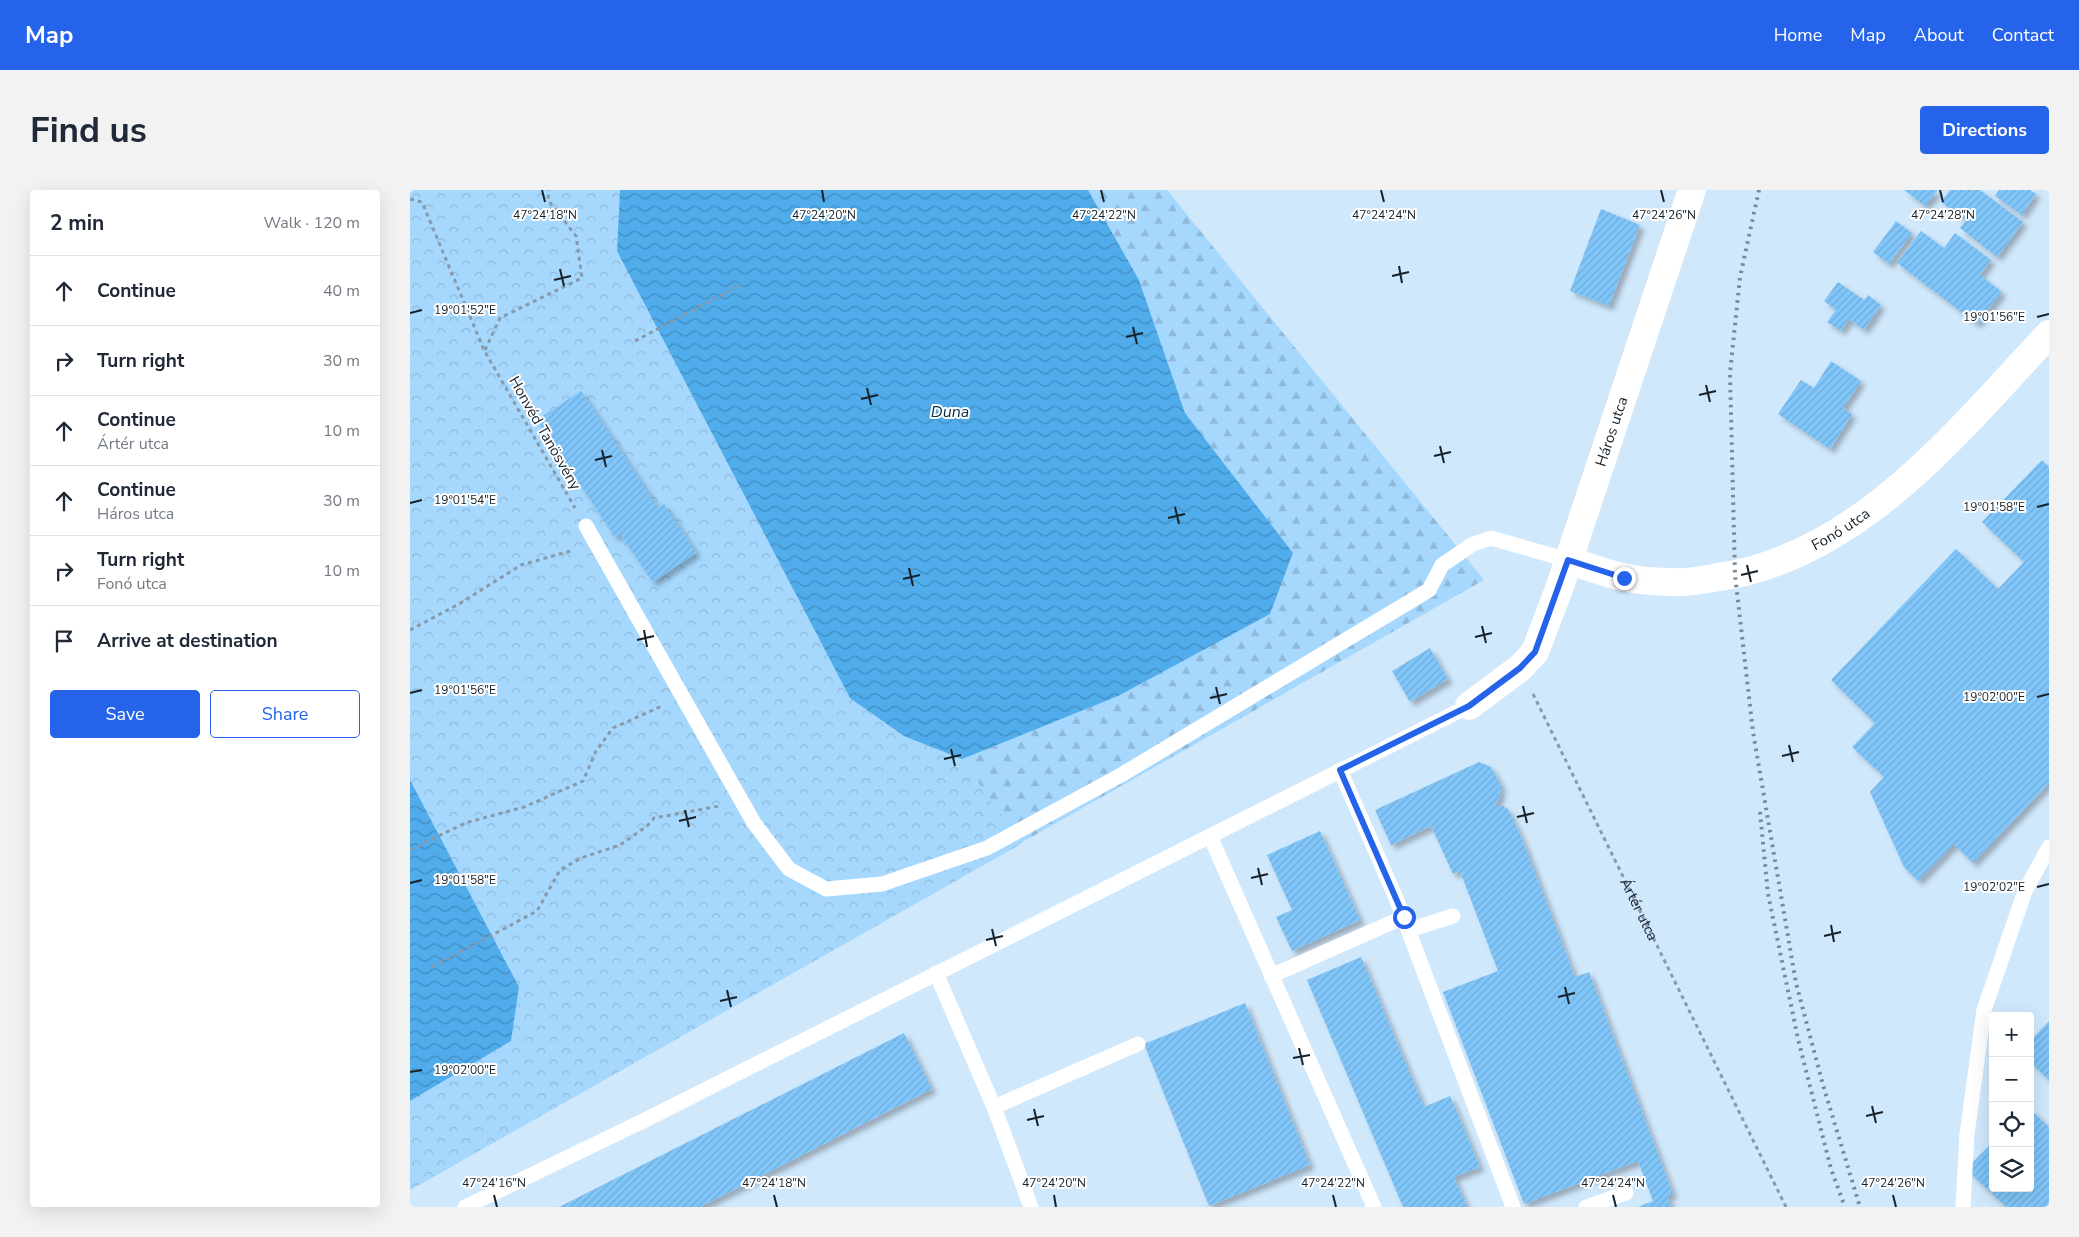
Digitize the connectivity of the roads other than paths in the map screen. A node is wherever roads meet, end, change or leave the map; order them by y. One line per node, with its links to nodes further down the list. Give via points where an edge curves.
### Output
1 (1692, 190): 4 (street, Háros utca)
2 (2049, 334): 4 (street, Fonó utca, via 1922,466 1828,539 1793,557 1736,575 1677,582 1624,578)
3 (586, 526): 4 (lane, via 754,824 789,869 826,889 882,884 987,848 1121,775 1429,590 1442,565 1472,544 1491,538)
4 (1568, 560): 5 (street, Háros utca, via 1535,652 1520,668)
5 (1469, 706): 6 (lane)
6 (1340, 770): 7 (lane); 10 (lane)
7 (1210, 836): 11 (lane); 12 (lane)
8 (2049, 847): 21 (lane, via 2025,891 1984,1010 1967,1134)
9 (1453, 916): 10 (lane)
10 (1406, 924): 12 (lane); 19 (lane)
11 (936, 973): 14 (lane); 16 (lane)
12 (1271, 976): 18 (lane)
13 (1138, 1044): 14 (lane)
14 (994, 1107): 17 (lane)
15 (1626, 1192): 20 (lane)
16 (465, 1207)
17 (1031, 1207)
18 (1374, 1207)
19 (1513, 1207)
20 (1586, 1207)
21 (1963, 1207)

